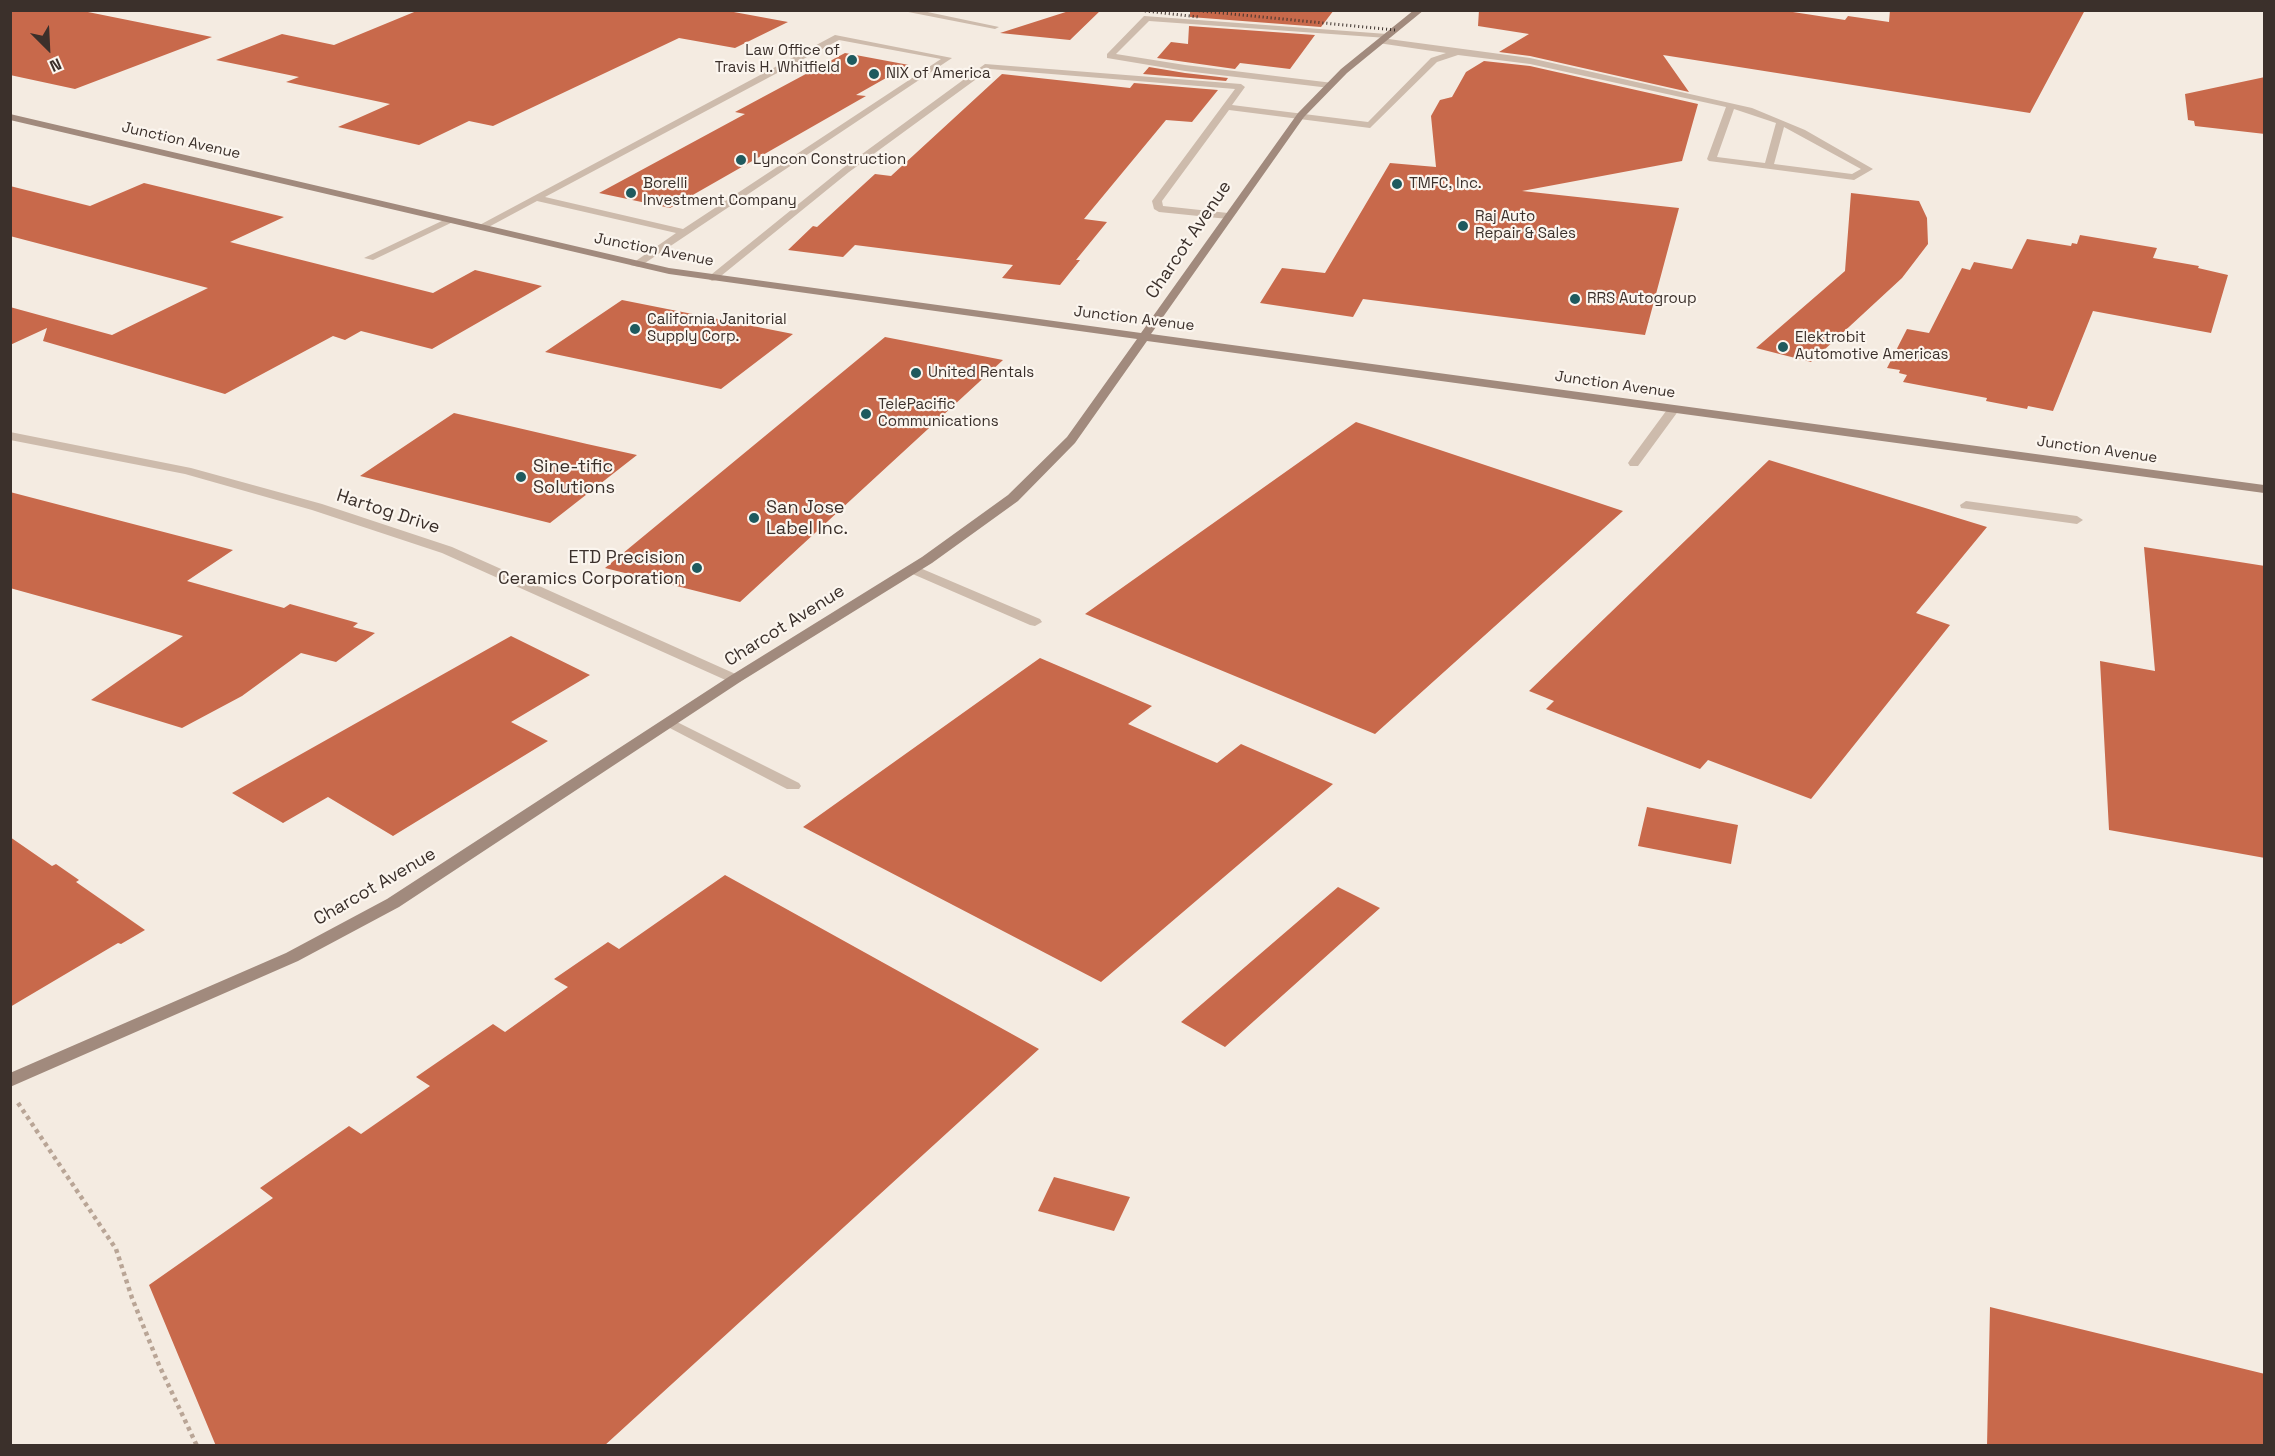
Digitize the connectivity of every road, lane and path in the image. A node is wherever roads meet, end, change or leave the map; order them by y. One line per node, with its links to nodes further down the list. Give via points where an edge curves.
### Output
1 (902, 10): 3 (street)
2 (1420, 10): 4 (street, Charcot Avenue)
3 (995, 27)
4 (1384, 38): 5 (street); 6 (street, Charcot Avenue); 6 (street, via 1147,18 1110,56)
5 (1457, 52): 7 (street, via 1530,61); 9 (street, via 1434,60 1370,125)
6 (1330, 85): 9 (street, Charcot Avenue)
7 (1731, 105): 11 (street); 12 (street, via 1712,159)
8 (1228, 107): 9 (street); 14 (street, via 1157,201 1159,209); 20 (street, via 1240,87 988,66 846,171)
9 (1301, 116): 14 (street, Charcot Avenue)
10 (10, 117): 15 (street, Junction Avenue)
11 (1781, 123): 12 (street); 12 (street, via 1868,169 1854,177)
12 (1769, 166)
13 (537, 198): 16 (street); 17 (street); 17 (street, via 838,37 948,58)
14 (1228, 216): 21 (street, Charcot Avenue)
15 (450, 221): 16 (street, Junction Avenue); 18 (street)
16 (479, 228): 19 (street, Junction Avenue)
17 (684, 232): 19 (street)
18 (369, 258)
19 (634, 265): 20 (street, Junction Avenue)
20 (712, 278): 21 (street, Junction Avenue)
21 (1146, 337): 22 (street, Junction Avenue); 28 (street, Charcot Avenue, via 1071,440 1013,498)
22 (1673, 410): 24 (street); 25 (street, Junction Avenue)
23 (10, 436): 30 (street, Hartog Drive, via 187,471 317,507 447,550)
24 (1634, 463)
25 (2265, 489)
26 (1966, 506): 27 (street)
27 (2077, 520)
28 (913, 569): 29 (street); 30 (street, Charcot Avenue)
29 (1035, 622)
30 (735, 679): 31 (street, Charcot Avenue)
31 (669, 723): 32 (street); 33 (street, Charcot Avenue, via 393,903 292,957)
32 (792, 786)
33 (10, 1081)
34 (16, 1101): 35 (path, via 117,1249 159,1365)
35 (197, 1446)

